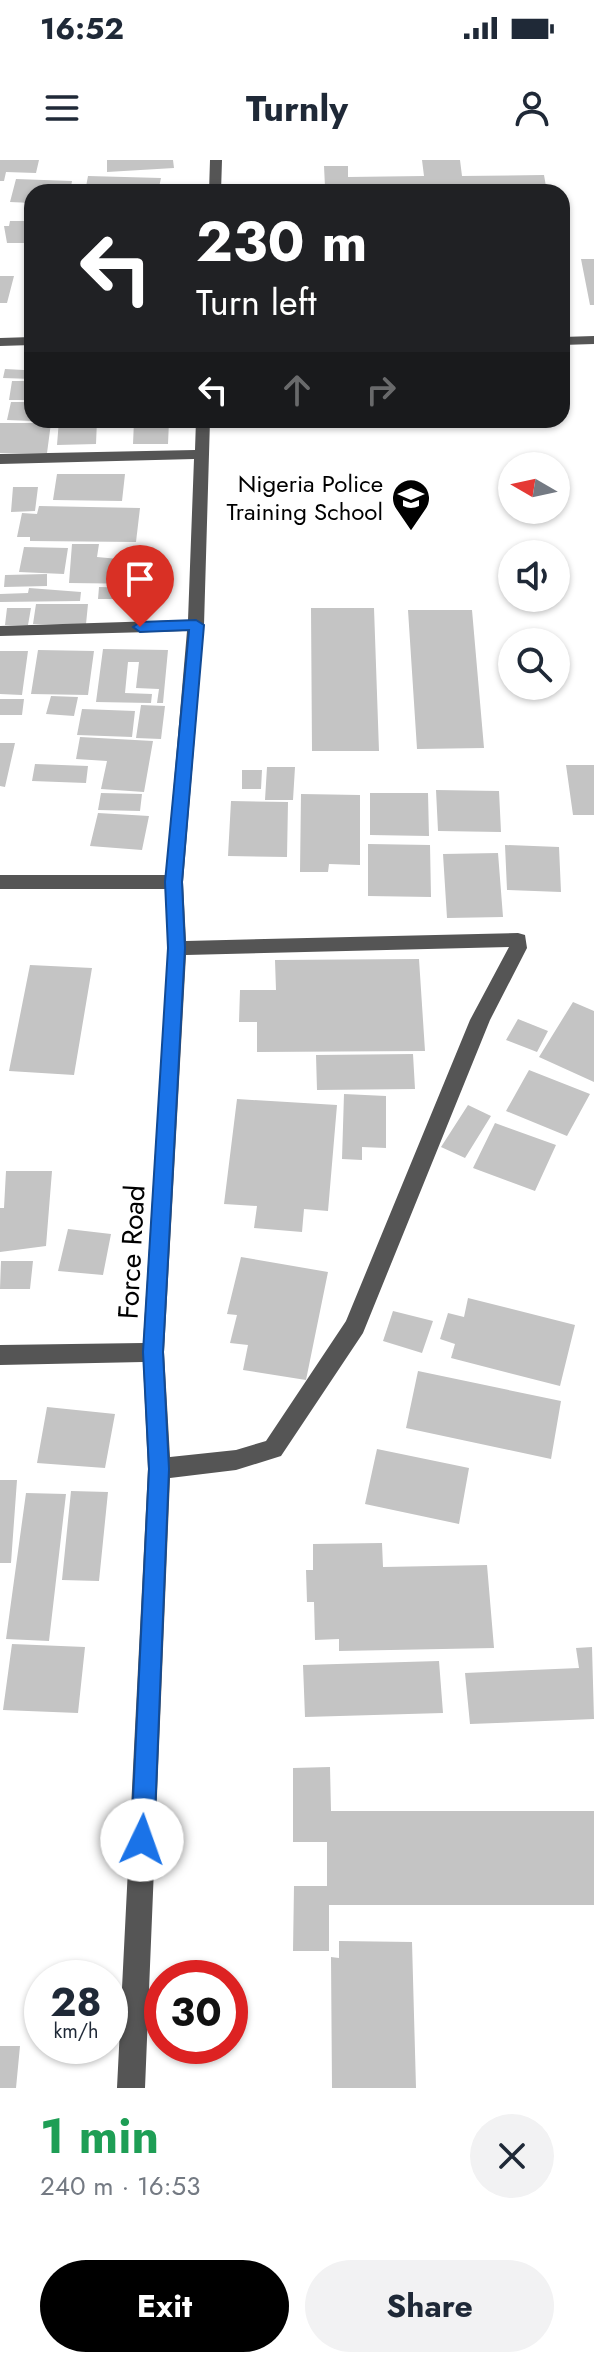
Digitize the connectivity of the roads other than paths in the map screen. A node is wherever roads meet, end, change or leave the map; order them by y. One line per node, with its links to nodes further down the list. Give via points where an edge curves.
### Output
1 (216, 160): 2 (street)
2 (215, 184)
3 (594, 340): 5 (street)
4 (24, 341): 6 (street)
5 (570, 341)
6 (0, 342)
7 (203, 428): 8 (street, Force Road)
8 (201, 454): 9 (street); 10 (street, Force Road)
9 (0, 459)
10 (196, 625): 11 (street); 13 (street, Force Road)
11 (0, 631)
12 (0, 882): 13 (street)
13 (174, 882): 14 (street, Force Road)
14 (177, 948): 15 (street, Force Road); 17 (street, via 518,940 355,1326 273,1449 236,1460)
15 (153, 1352): 16 (street); 17 (street, Force Road)
16 (0, 1355)
17 (159, 1469): 18 (street, Force Road)
18 (131, 2088)

